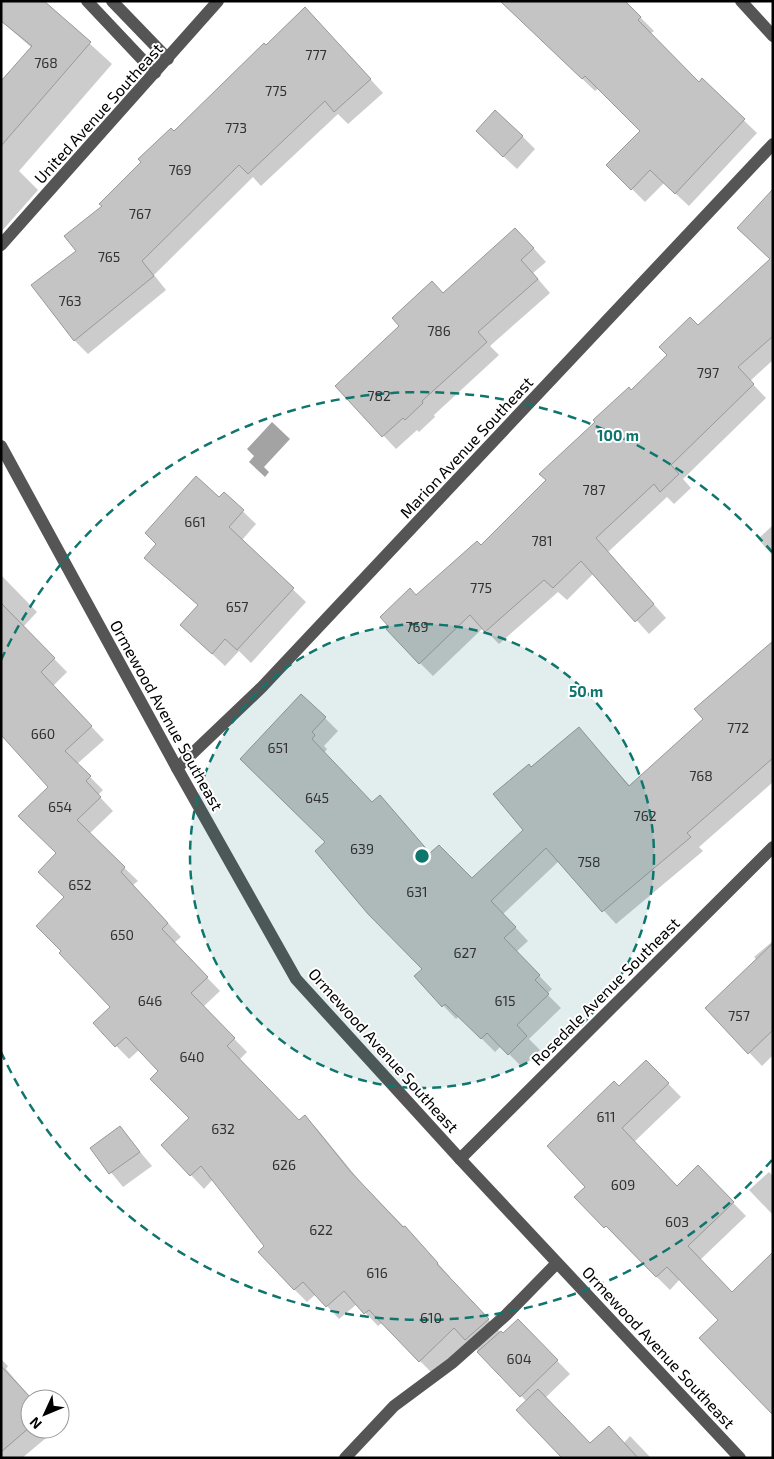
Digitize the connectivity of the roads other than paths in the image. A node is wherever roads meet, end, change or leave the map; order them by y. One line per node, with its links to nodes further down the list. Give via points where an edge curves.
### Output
1 (87, 1): 7 (street)
2 (112, 1): 6 (street)
3 (218, 1): 6 (street, United Avenue Southeast)
4 (741, 1): 5 (street)
5 (773, 36)
6 (168, 59): 7 (street, United Avenue Southeast)
7 (155, 73): 9 (street, United Avenue Southeast)
8 (773, 144): 11 (street, Marion Avenue Southeast, via 262,687)
9 (1, 245)
10 (1, 446): 11 (street, Ormewood Avenue Southeast)
11 (177, 768): 13 (street, Ormewood Avenue Southeast, via 296,979)
12 (773, 847): 13 (street, Rosedale Avenue Southeast)
13 (460, 1159): 14 (street, Ormewood Avenue Southeast)
14 (558, 1263): 15 (street, via 459,1357 394,1406); 16 (street, Ormewood Avenue Southeast)
15 (346, 1458)
16 (740, 1458)

